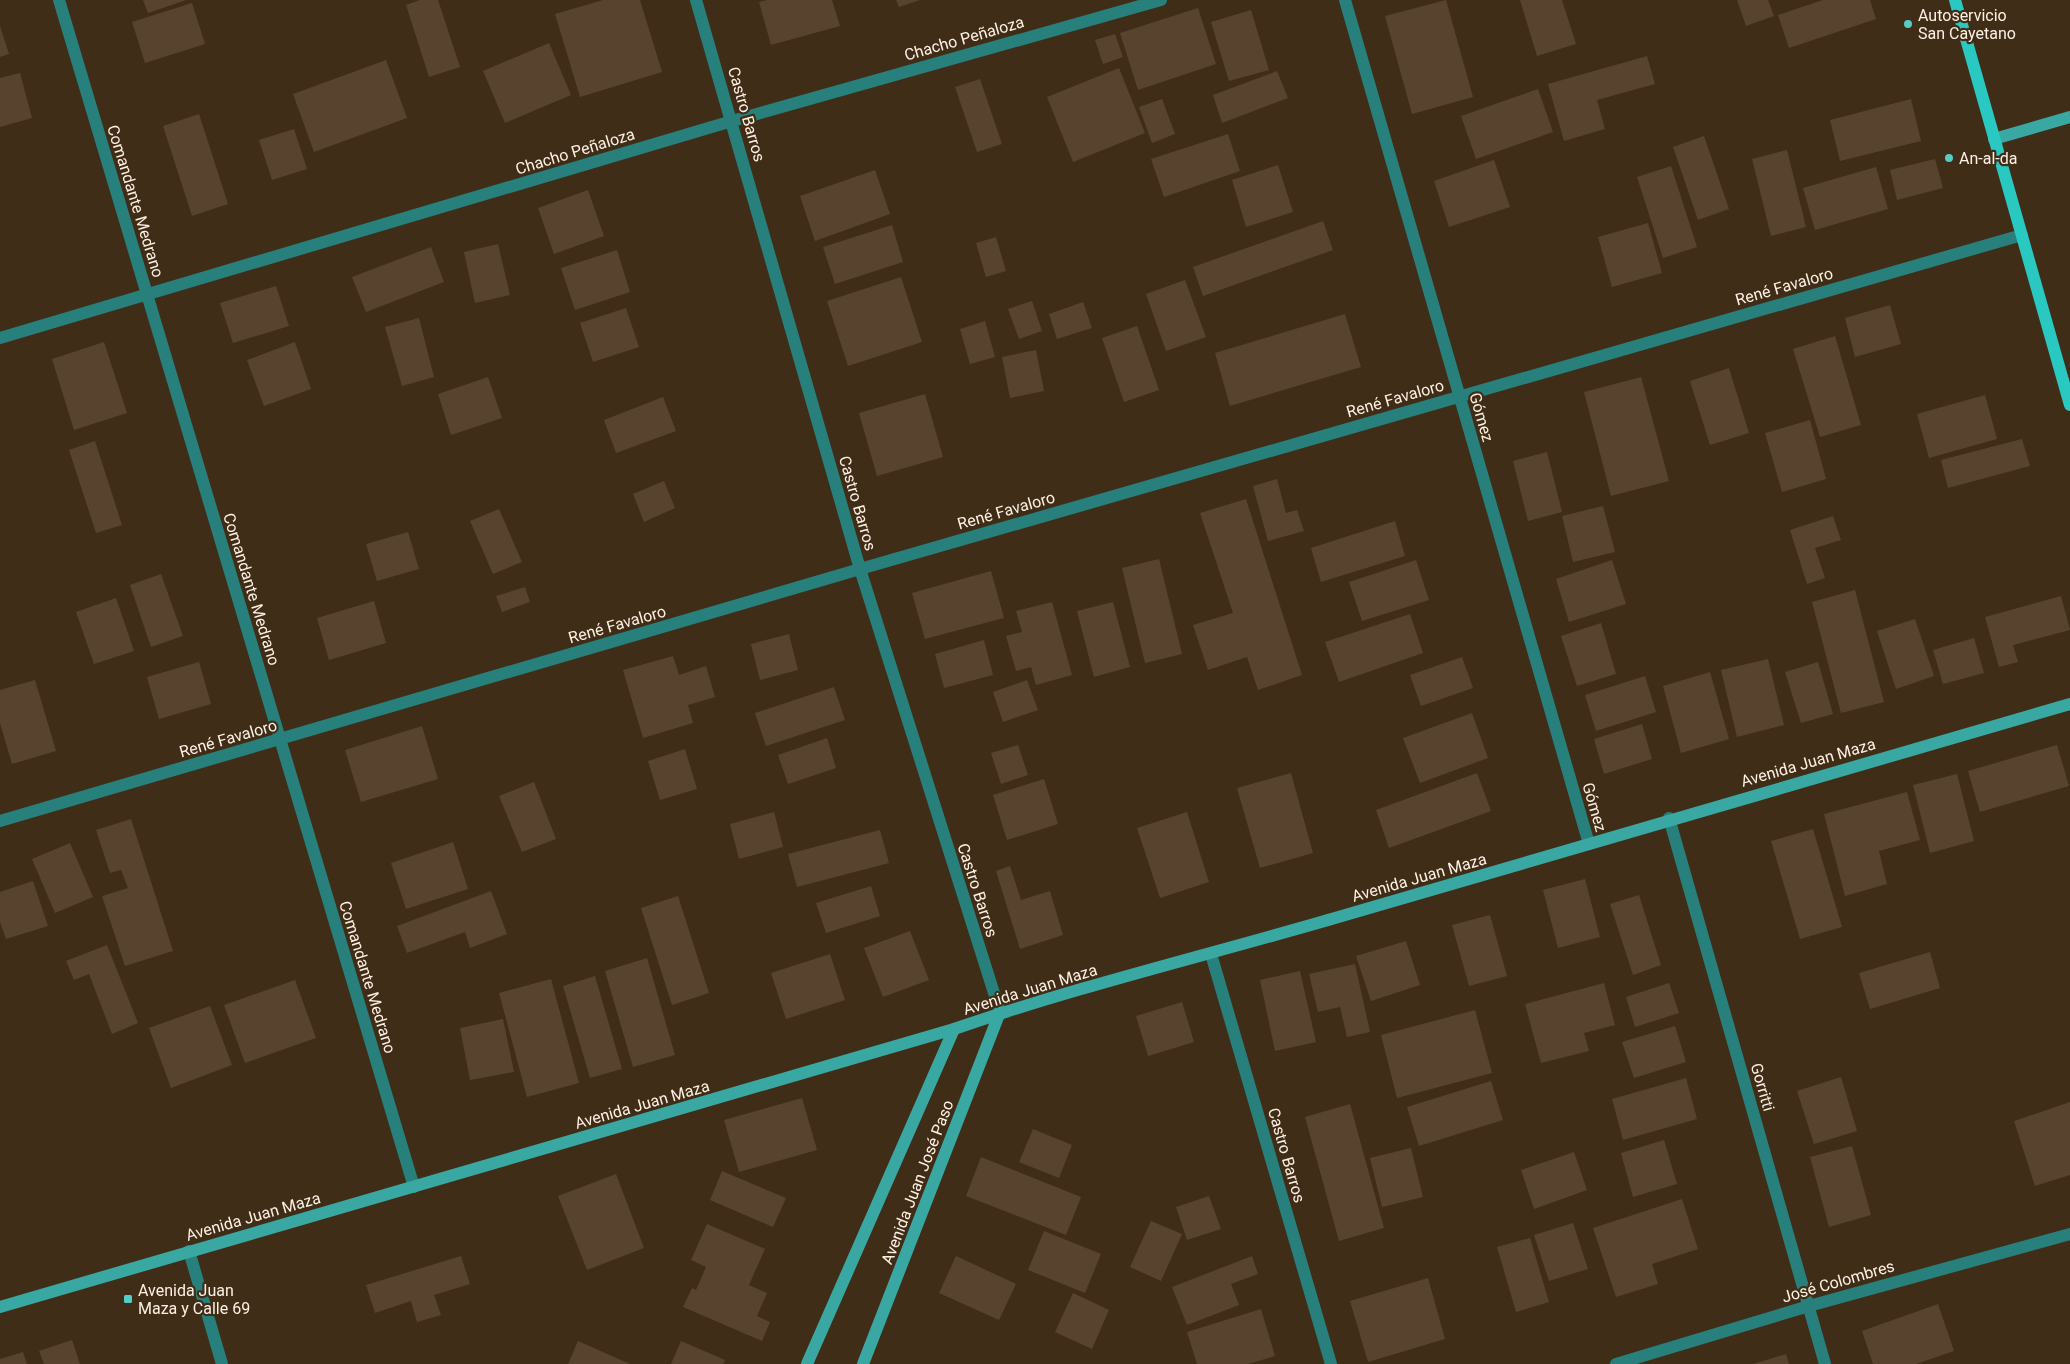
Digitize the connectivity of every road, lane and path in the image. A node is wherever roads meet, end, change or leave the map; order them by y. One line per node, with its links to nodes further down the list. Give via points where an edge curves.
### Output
1 (59, 0): 10 (street, Comandante Medrano)
2 (696, 0): 7 (street, Castro Barros)
3 (1161, 0): 7 (street, Chacho Peñaloza)
4 (1345, 0): 12 (street, Gómez)
5 (1956, 0): 8 (main road)
6 (2070, 116): 8 (main road)
7 (732, 121): 10 (street, Chacho Peñaloza); 14 (street, Castro Barros)
8 (1994, 139): 9 (main road)
9 (2022, 235): 12 (street, René Favaloro); 13 (main road)
10 (147, 296): 11 (street, Chacho Peñaloza); 16 (street, Comandante Medrano)
11 (0, 338)
12 (1460, 397): 14 (street, René Favaloro); 19 (street, Gómez)
13 (2070, 405)
14 (860, 569): 16 (street, René Favaloro); 21 (street, Castro Barros)
15 (2070, 704): 17 (main road, Avenida Juan Maza)
16 (280, 740): 18 (street, René Favaloro); 23 (street, Comandante Medrano)
17 (1669, 818): 19 (main road, Avenida Juan Maza); 26 (street, Gorritti)
18 (0, 821)
19 (1588, 844): 20 (main road, Avenida Juan Maza)
20 (1211, 954): 21 (main road, Avenida Juan Maza); 31 (street, Castro Barros)
21 (1000, 1012): 22 (main road, Avenida Juan Maza); 30 (main road, Avenida Juan José Paso)
22 (954, 1029): 23 (main road, Avenida Juan Maza); 29 (main road, Avenida Juan José Paso)
23 (414, 1187): 25 (main road, Avenida Juan Maza)
24 (2070, 1234): 26 (street, José Colombres)
25 (189, 1251): 27 (main road, Avenida Juan Maza); 28 (street)
26 (1809, 1306): 32 (street, José Colombres); 33 (street, Gorritti)
27 (0, 1308)
28 (222, 1364)
29 (807, 1364)
30 (863, 1364)
31 (1331, 1364)
32 (1616, 1364)
33 (1825, 1364)

